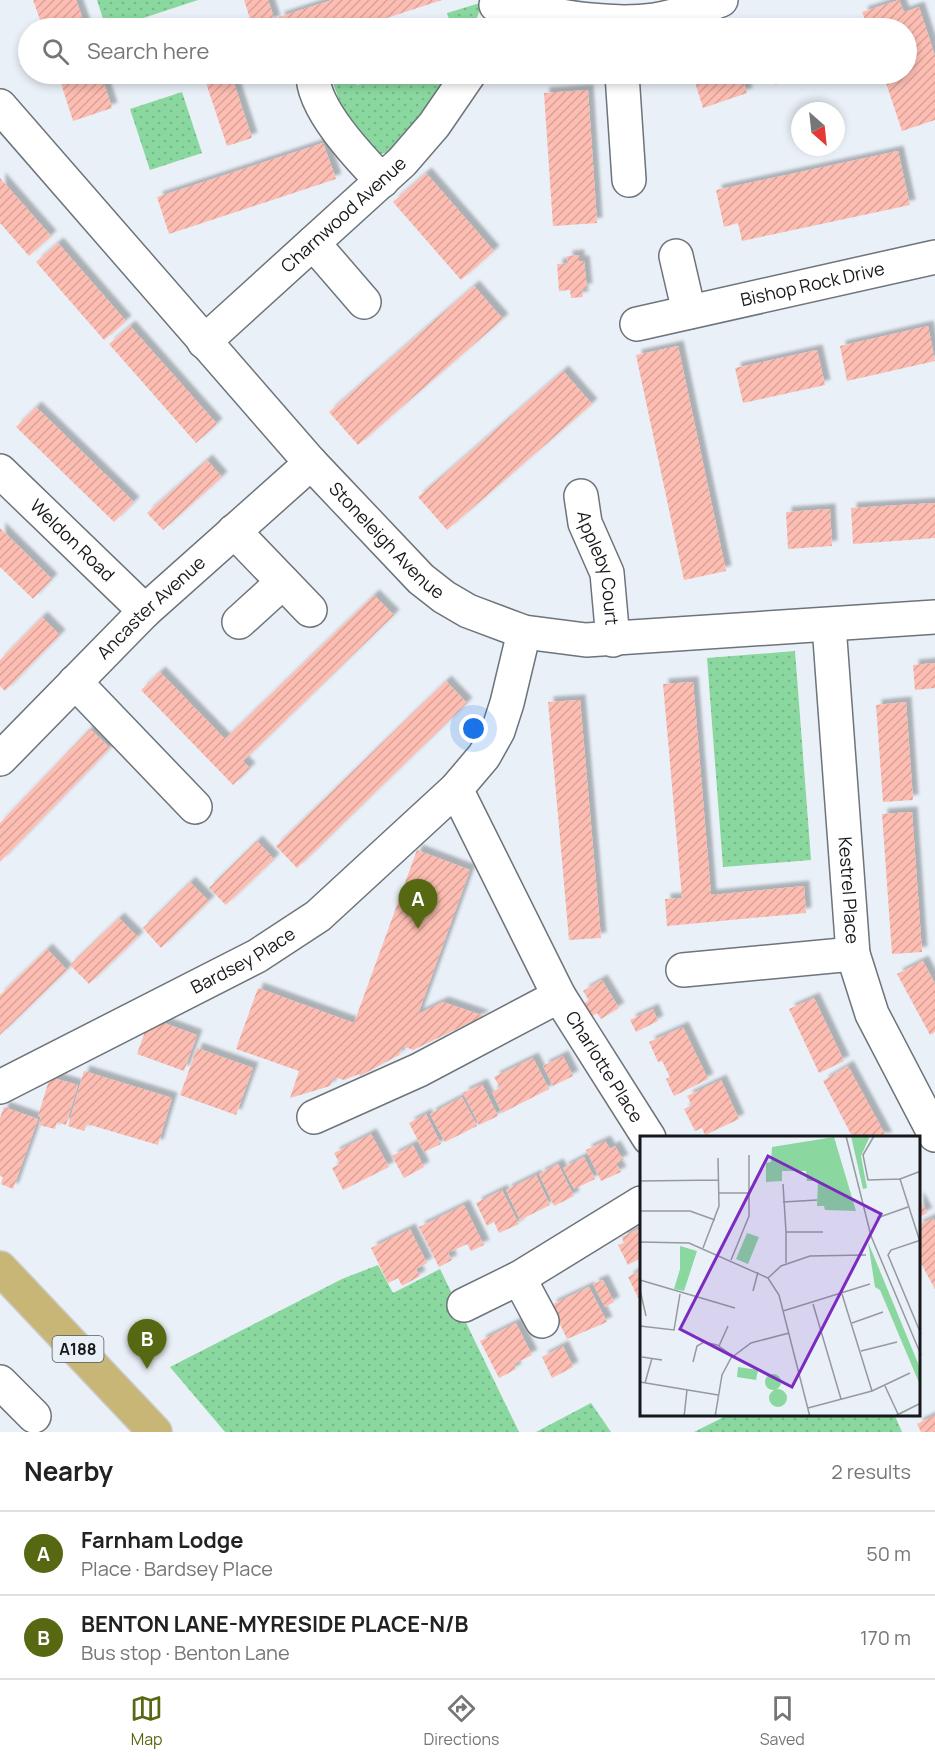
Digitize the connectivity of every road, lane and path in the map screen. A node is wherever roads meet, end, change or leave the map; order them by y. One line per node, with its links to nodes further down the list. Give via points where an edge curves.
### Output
1 (721, 0): 4 (street)
2 (494, 11): 3 (street)
3 (561, 18)
4 (662, 18)
5 (313, 84): 10 (street, via 354,152)
6 (462, 84): 10 (street, Charnwood Avenue, via 435,125)
7 (623, 84): 9 (street)
8 (0, 106): 17 (street, Stoneleigh Avenue)
9 (629, 180)
10 (382, 181): 11 (street, Charnwood Avenue)
11 (313, 243): 14 (street); 17 (street, Charnwood Avenue)
12 (676, 256): 15 (street)
13 (935, 257): 15 (street, Bishop Rock Drive)
14 (364, 302)
15 (689, 312): 16 (street, Bishop Rock Drive)
16 (637, 324)
17 (204, 342): 18 (street, Stoneleigh Avenue)
18 (312, 463): 21 (street, Ancaster Avenue); 28 (street, Stoneleigh Avenue, via 421,579 468,611)
19 (0, 471): 24 (street, Weldon Road)
20 (581, 496): 29 (street, Appleby Court, via 585,523 607,573)
21 (234, 531): 22 (street); 24 (street, Ancaster Avenue)
22 (283, 582): 23 (street); 26 (street)
23 (310, 610)
24 (145, 611): 30 (street, Ancaster Avenue)
25 (935, 617): 27 (street, Stoneleigh Avenue)
26 (239, 622)
27 (829, 625): 29 (street, Stoneleigh Avenue); 34 (street, Kestrel Place)
28 (524, 632): 29 (street, Stoneleigh Avenue, via 557,638); 32 (street, Bardsey Place, via 498,731 484,756)
29 (613, 640)
30 (75, 682): 31 (street, Ancaster Avenue); 33 (street)
31 (0, 759)
32 (456, 789): 36 (street); 37 (street, Bardsey Place, via 299,931)
33 (195, 807)
34 (853, 954): 35 (street); 39 (street, Kestrel Place, via 872,1014)
35 (683, 970)
36 (559, 996): 38 (street, via 419,1070); 40 (street, Charlotte Place)
37 (0, 1087)
38 (314, 1116)
39 (934, 1130)
40 (648, 1136)
41 (640, 1204): 43 (street)
42 (0, 1268): 48 (main road, A188)
43 (519, 1278): 44 (street); 45 (street)
44 (464, 1305)
45 (542, 1321)
46 (3, 1391): 47 (street)
47 (34, 1416)
48 (155, 1432)

